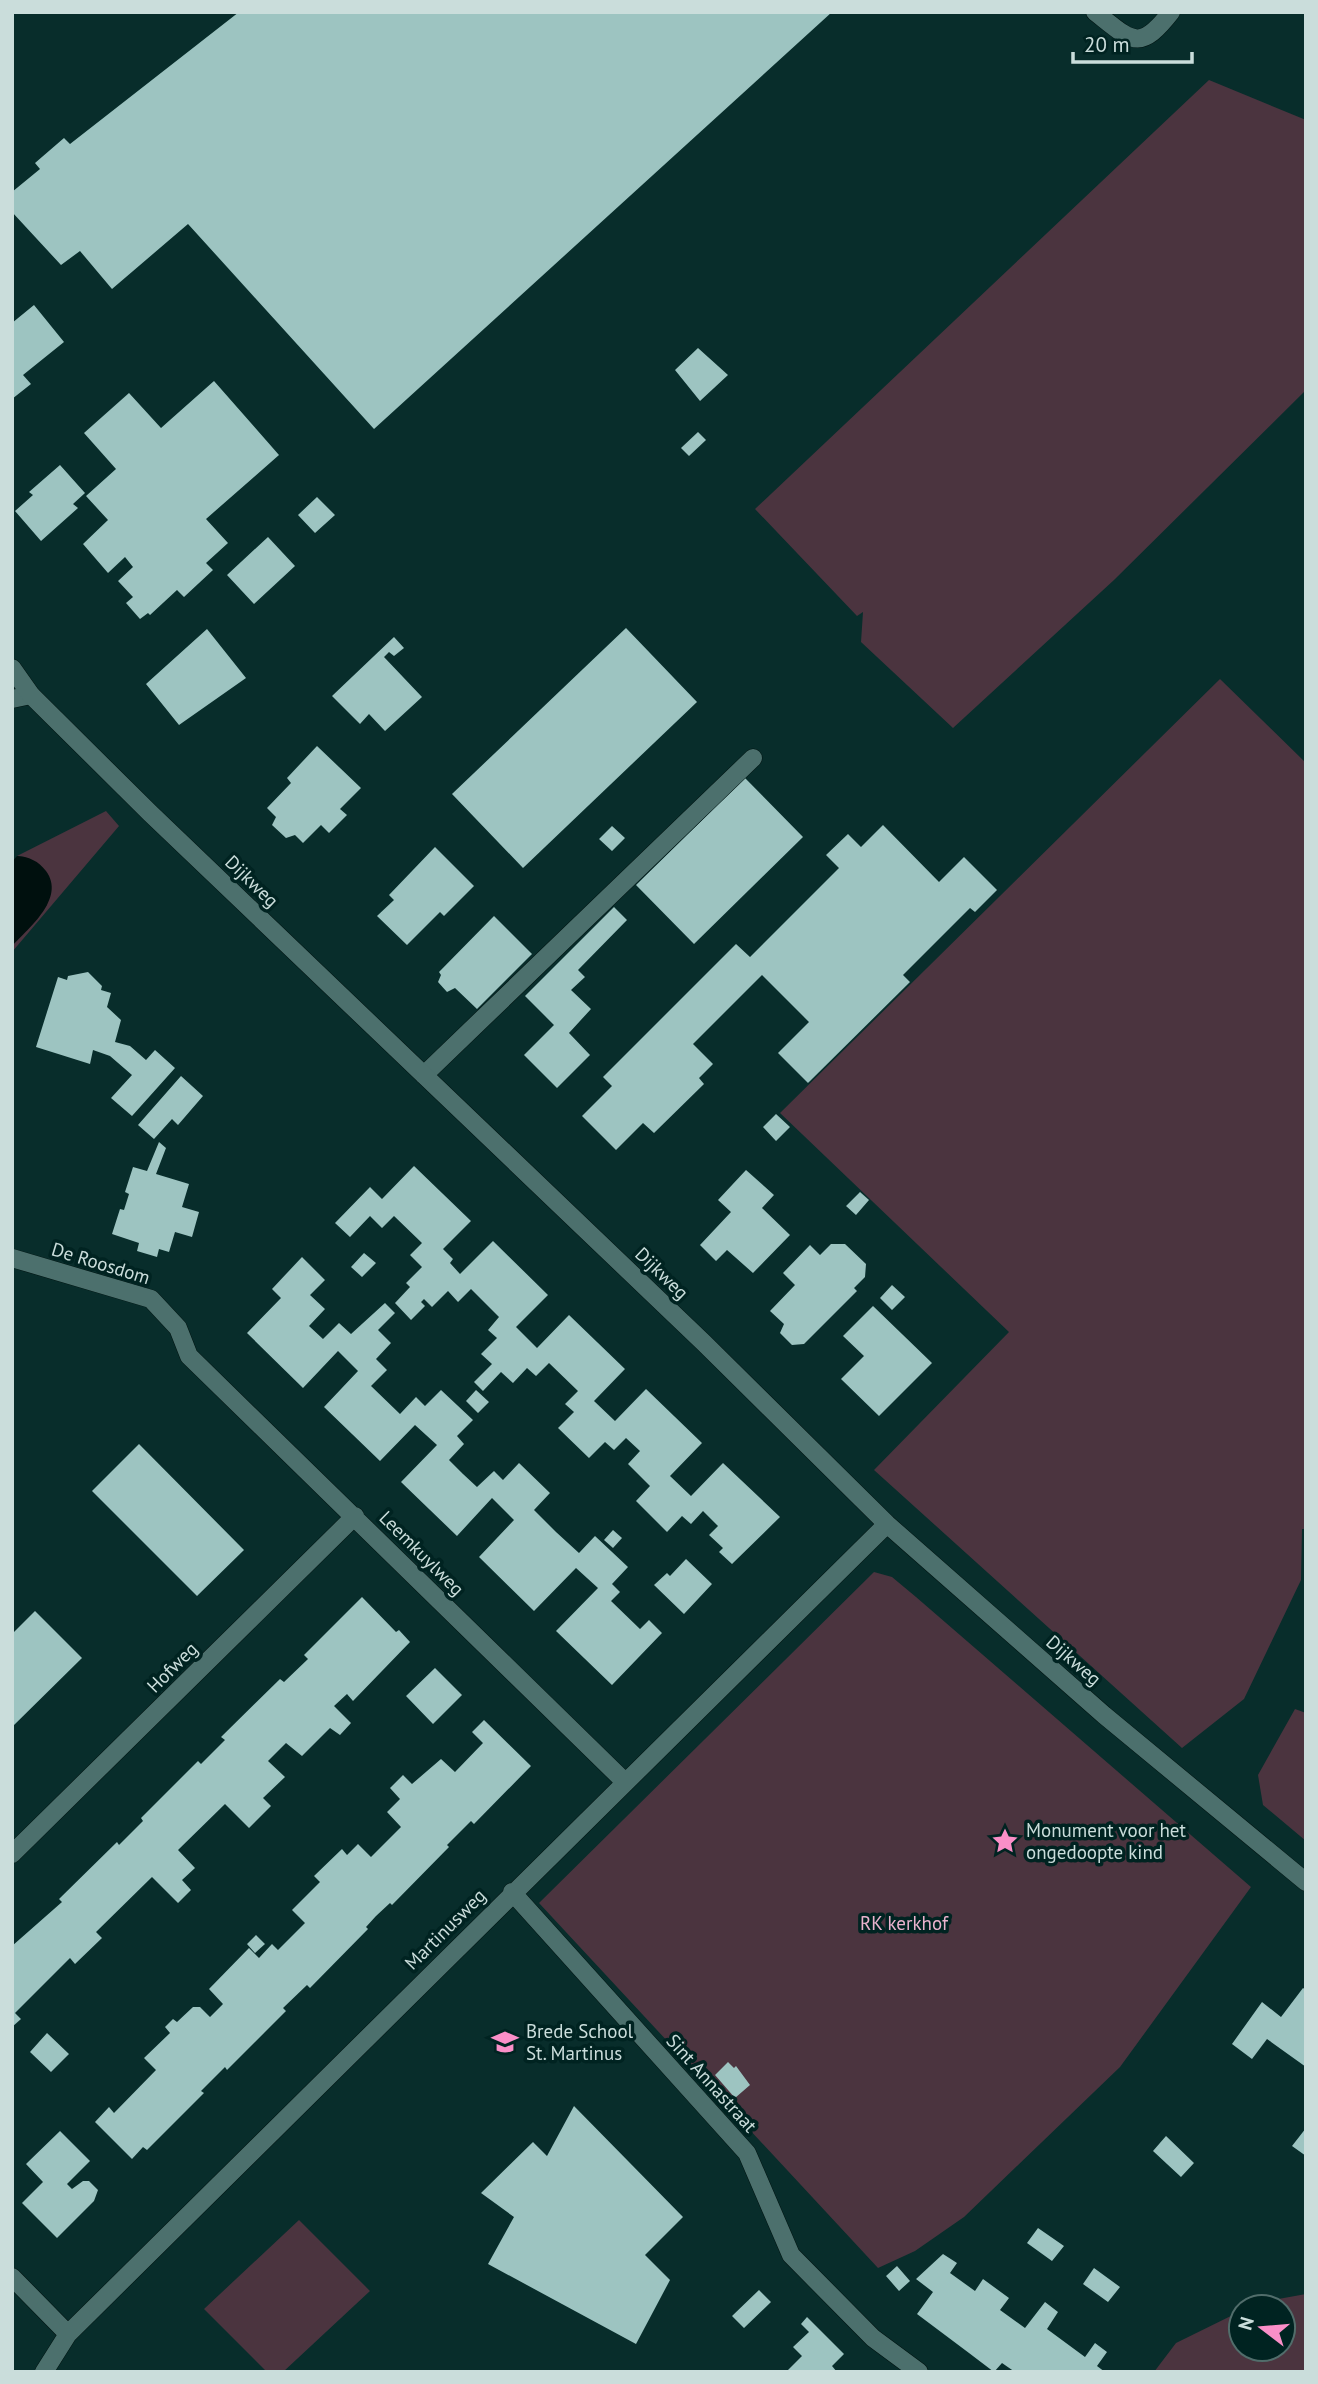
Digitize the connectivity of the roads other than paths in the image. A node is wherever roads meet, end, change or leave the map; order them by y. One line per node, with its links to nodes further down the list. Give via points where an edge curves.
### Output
1 (1095, 12): 2 (street, via 1122,33 1144,39 1153,35)
2 (1171, 12)
3 (12, 668): 4 (street, Dijkweg)
4 (31, 695): 5 (street); 7 (street, Dijkweg)
5 (12, 699)
6 (753, 758): 7 (street)
7 (424, 1075): 11 (street, Dijkweg)
8 (12, 1258): 9 (street, De Roosdom, via 151,1299 177,1328)
9 (190, 1356): 10 (street, Leemkuylweg)
10 (355, 1516): 12 (street, Leemkuylweg); 13 (street, Hofweg)
11 (887, 1524): 12 (street, Martinusweg); 14 (street, Dijkweg, via 1104,1715)
12 (624, 1781): 15 (street, Martinusweg)
13 (14, 1849)
14 (1306, 1882)
15 (512, 1892): 17 (street, Martinusweg); 19 (street, Sint Annastraat, via 747,2153 791,2255 873,2338)
16 (12, 2277): 17 (street)
17 (68, 2334): 18 (street, Martinusweg)
18 (44, 2372)
19 (919, 2372)

